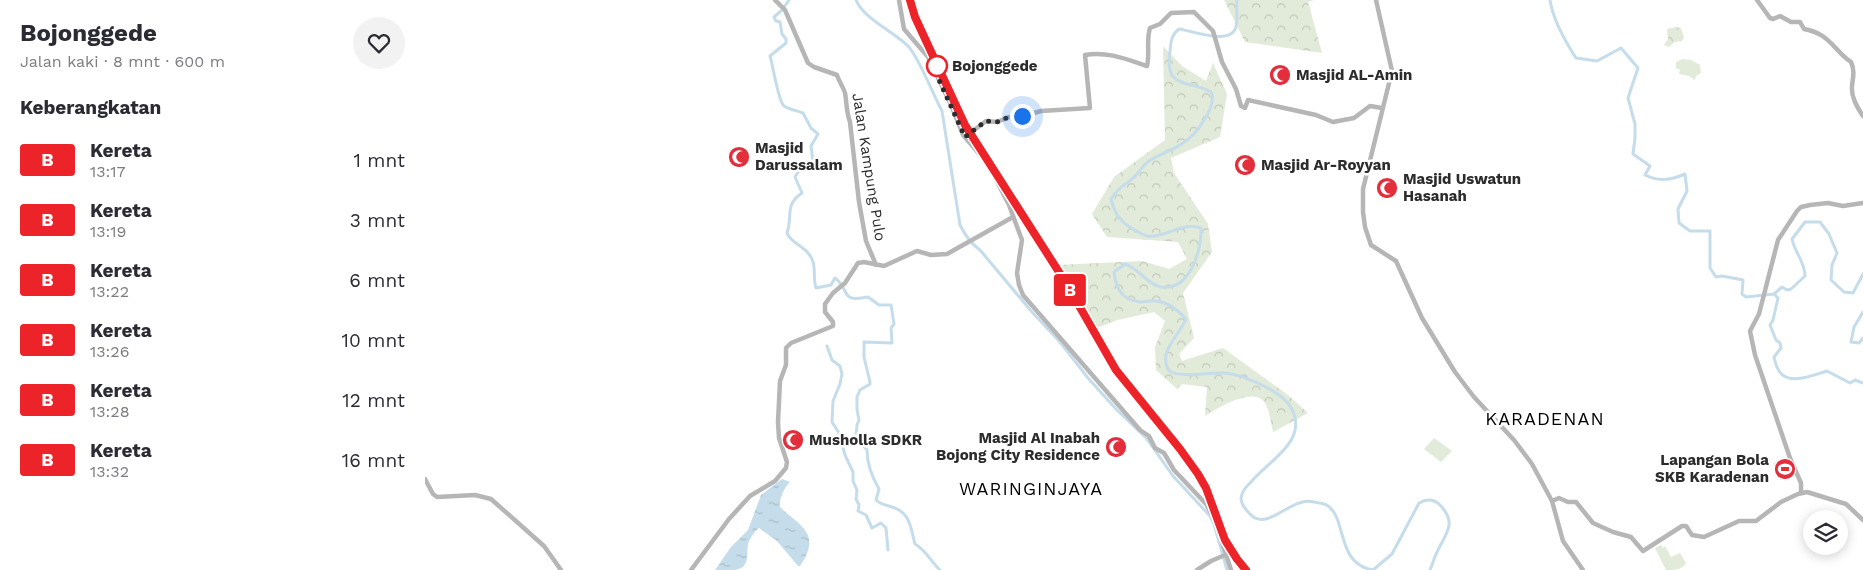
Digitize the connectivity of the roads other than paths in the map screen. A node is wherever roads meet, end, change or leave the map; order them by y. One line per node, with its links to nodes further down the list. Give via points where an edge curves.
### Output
1 (775, 0): 10 (main road, Jalan Kampung Pulo, via 795,29 808,63 837,74 843,89 866,241)
2 (899, 0): 7 (main road, via 904,29 928,57)
3 (1376, 0): 5 (main road, via 1392,71)
4 (1757, 0): 6 (main road, via 1770,18 1780,16 1791,22 1800,22 1804,29 1821,35 1851,62 1853,98)
5 (1382, 110): 7 (main road, via 1371,109 1351,121 1335,124 1248,100 1245,108 1240,105 1213,31 1194,12 1171,14 1150,28 1147,66 1110,54 1085,55 1090,108 1041,111 997,122 986,121); 13 (main road, via 1363,196 1364,222 1371,245 1396,261 1422,318 1455,372 1473,397 1520,447)
6 (1863, 116)
7 (965, 137): 9 (main road, via 988,164)
8 (1863, 203): 12 (main road, via 1843,206 1825,203 1799,209 1778,240 1759,314 1751,330 1750,336 1801,483)
9 (1013, 216): 10 (main road, via 945,255 917,251 884,266); 15 (main road, via 1022,240 1017,279 1025,298 1140,430 1149,436 1153,447 1164,453 1205,504 1215,520)
10 (876, 265): 17 (main road, via 859,263 845,283 829,297 824,306 833,326 787,347 780,381 779,438 787,468 775,481 750,496)
11 (425, 479): 16 (main road, via 437,496 475,495 491,499 544,546)
12 (1801, 492): 13 (main road, via 1756,521 1739,521 1700,537 1692,536 1686,526 1682,526 1643,551 1631,537 1593,523 1576,502 1559,498); 14 (main road, via 1845,504)
13 (1552, 501): 20 (main road, via 1562,538)
14 (1863, 520)
15 (1224, 555): 18 (main road); 19 (main road)
16 (561, 570)
17 (691, 570)
18 (1197, 570)
19 (1231, 570)
20 (1583, 570)

